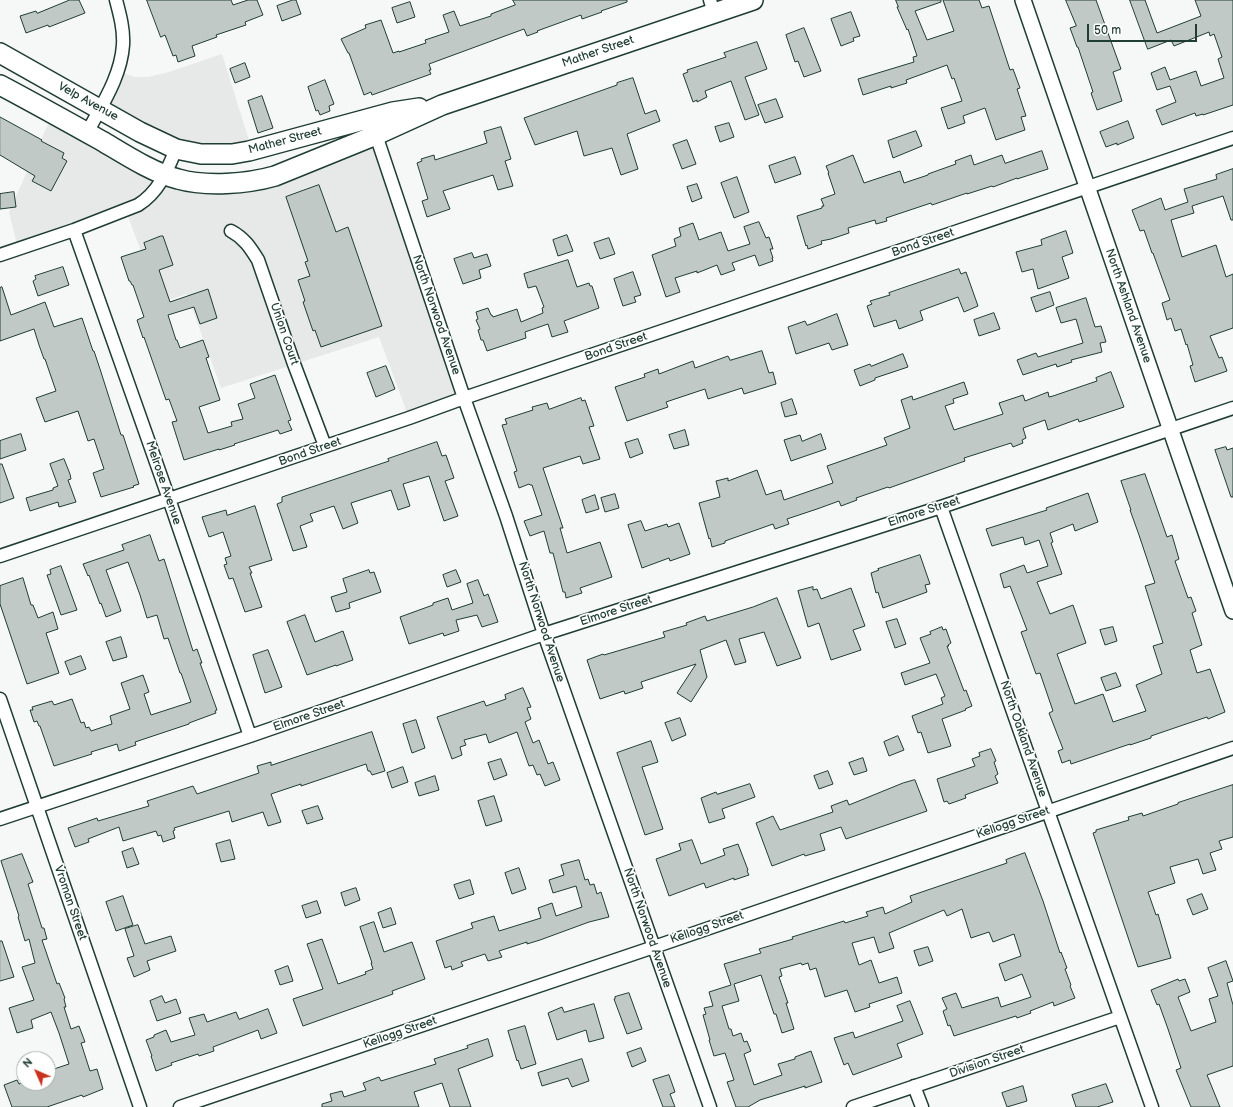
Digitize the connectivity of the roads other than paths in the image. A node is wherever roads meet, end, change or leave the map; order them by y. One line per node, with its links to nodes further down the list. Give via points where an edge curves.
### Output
1 (116, 0): 8 (street, via 123,46 112,86)
2 (753, 0): 4 (main road, Mather Street)
3 (1023, 0): 14 (street, North Ashland Avenue)
4 (712, 6): 7 (main road, Mather Street)
5 (0, 53): 8 (main road, Velp Avenue)
6 (0, 85): 9 (main road)
7 (442, 105): 10 (main road, Mather Street); 12 (main road, Mather Street, via 393,112 232,154 206,154)
8 (100, 109): 9 (street); 12 (main road, Velp Avenue)
9 (87, 132): 13 (main road)
10 (376, 135): 13 (main road, Mather Street, via 261,180 224,184 196,182); 18 (street, North Norwood Avenue)
11 (1233, 138): 14 (street, Bond Street)
12 (176, 149): 13 (street)
13 (166, 175): 15 (street, via 154,193 138,205)
14 (1087, 188): 18 (street, Bond Street); 20 (street, North Ashland Avenue)
15 (74, 230): 17 (street); 22 (street, Melrose Avenue)
16 (231, 231): 21 (street, Union Court, via 241,236 258,260)
17 (0, 255)
18 (464, 398): 21 (street, Bond Street); 26 (street, North Norwood Avenue)
19 (1233, 408): 20 (street, Elmore Street)
20 (1170, 430): 23 (street, Elmore Street); 25 (street, North Ashland Avenue)
21 (325, 446): 22 (street, Bond Street)
22 (169, 499): 24 (street, Bond Street); 28 (street, Melrose Avenue)
23 (941, 507): 26 (street, Elmore Street); 31 (street, North Oakland Avenue)
24 (0, 556)
25 (1233, 611)
26 (544, 634): 28 (street, Elmore Street); 33 (street, North Norwood Avenue)
27 (0, 699): 30 (street, Vroman Street)
28 (250, 736): 30 (street, Elmore Street)
29 (1233, 748): 31 (street, Kellogg Street)
30 (37, 807): 32 (street, Elmore Street); 36 (street, Vroman Street)
31 (1048, 811): 33 (street, Kellogg Street); 34 (street, North Oakland Avenue)
32 (0, 819)
33 (654, 947): 37 (street, Kellogg Street); 38 (street, North Norwood Avenue)
34 (1120, 1017): 35 (street, Division Street); 41 (street, North Oakland Avenue)
35 (914, 1086): 39 (street, Division Street); 40 (street)
36 (140, 1107)
37 (180, 1107)
38 (710, 1107)
39 (853, 1107)
40 (922, 1107)
41 (1152, 1107)

